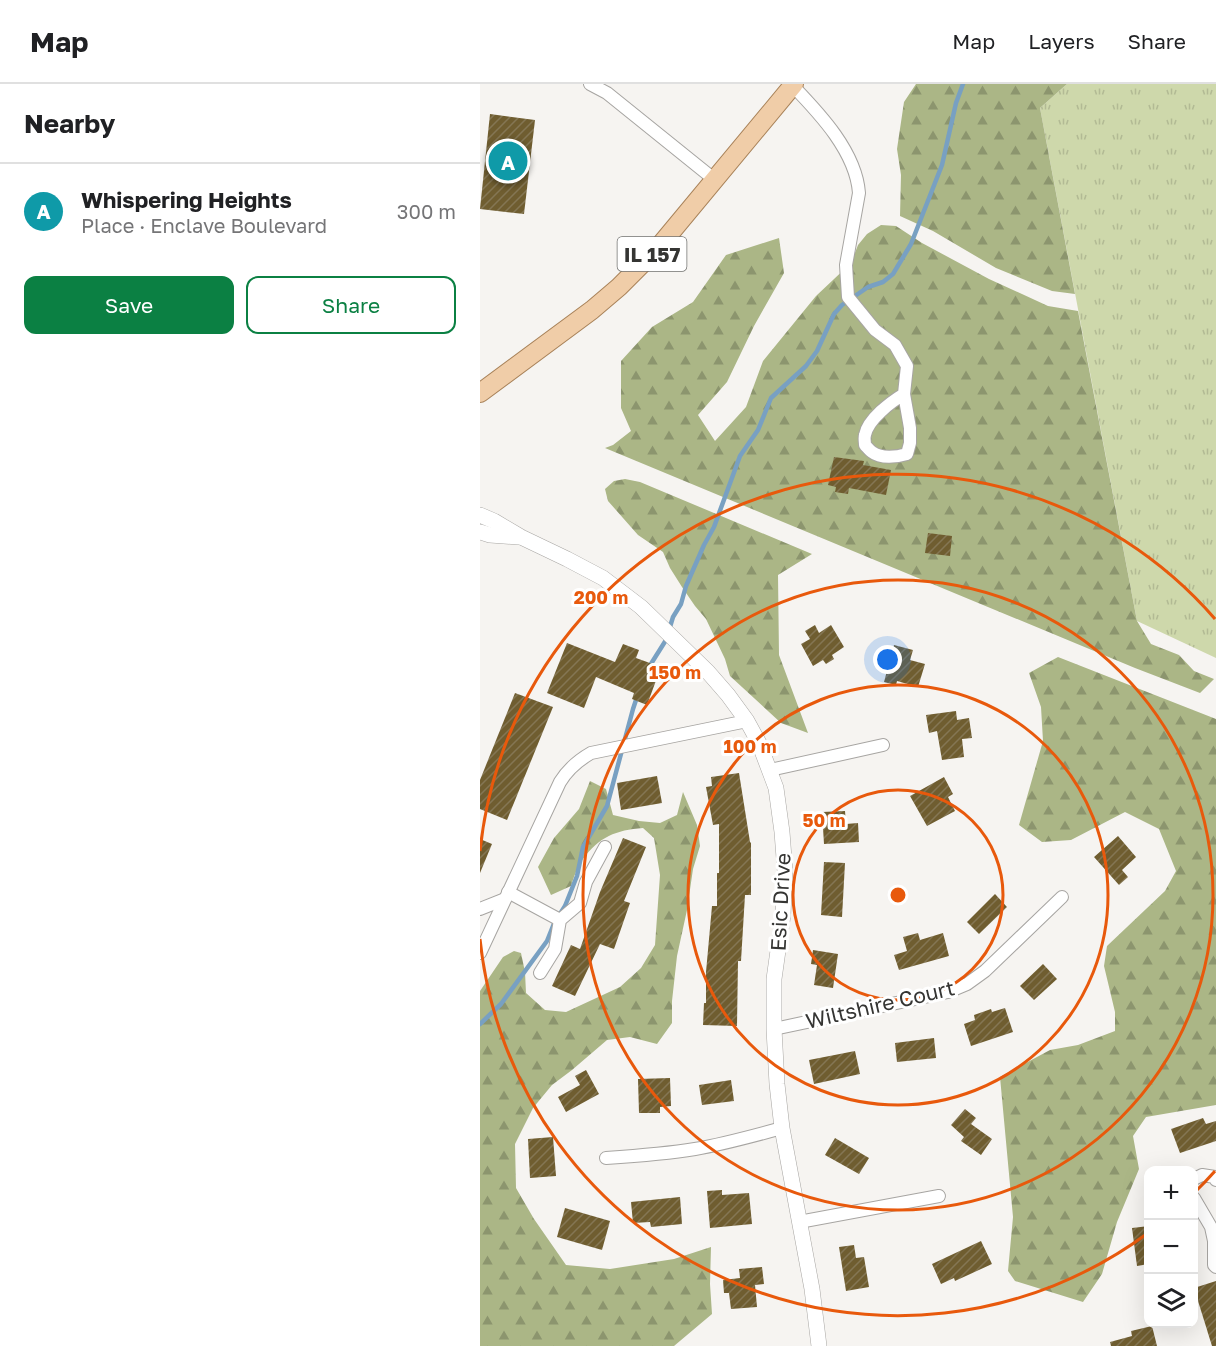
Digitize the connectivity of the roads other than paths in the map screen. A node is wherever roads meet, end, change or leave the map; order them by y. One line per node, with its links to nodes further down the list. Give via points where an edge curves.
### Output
1 (590, 84): 3 (street, via 607,93)
2 (794, 85): 3 (main road, IL 157); 5 (street, via 839,140 855,172 859,193 846,264 848,297 875,330 895,345 907,366)
3 (715, 180): 4 (main road, IL 157, via 657,249 618,287)
4 (480, 393)
5 (904, 394): 5 (street, via 910,428 907,453 881,456 872,452 865,445 871,422)
6 (480, 515): 8 (street, Esic Drive)
7 (480, 532): 8 (street, Esic Drive)
8 (521, 537): 9 (street, Esic Drive, via 603,578 641,607 708,672)
9 (747, 721): 11 (street, Esic Drive); 13 (street, via 591,753 578,760 560,782)
10 (883, 745): 11 (street)
11 (770, 770): 19 (street, Esic Drive, via 783,832 785,871 774,979)
12 (605, 847): 16 (street, via 586,882 580,903)
13 (507, 896): 15 (street); 16 (street); 17 (street)
14 (1062, 897): 19 (street, Wiltshire Court, via 986,971 967,984 948,992)
15 (480, 909)
16 (560, 920): 18 (street, via 555,949)
17 (480, 953)
18 (540, 973)
19 (774, 1029): 20 (street, Esic Drive)
20 (782, 1128): 21 (street, via 696,1149); 26 (street, Esic Drive)
21 (606, 1158)
22 (1198, 1177): 23 (street)
23 (1216, 1180)
24 (939, 1196): 26 (street)
25 (1198, 1205): 27 (street, via 1211,1227)
26 (799, 1222): 28 (street, Esic Drive)
27 (1216, 1267)
28 (819, 1346)

